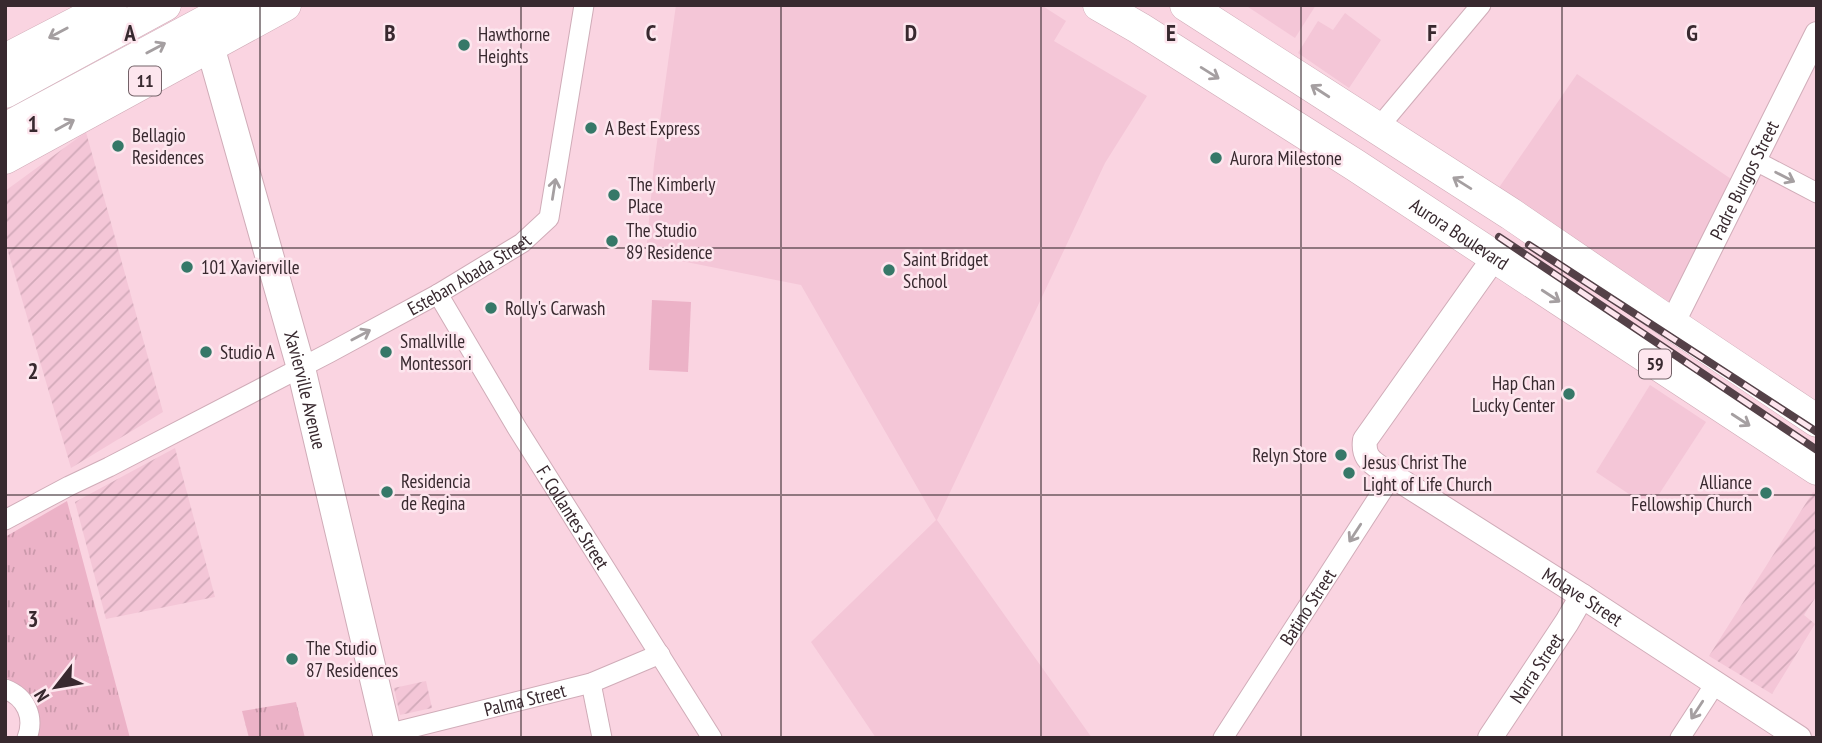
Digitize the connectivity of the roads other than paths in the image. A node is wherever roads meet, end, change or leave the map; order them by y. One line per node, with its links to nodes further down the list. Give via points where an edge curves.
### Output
1 (111, 5): 11 (main road, one-way to 11)
2 (165, 5): 12 (main road)
3 (236, 5): 13 (main road, 11, one-way to 3)
4 (285, 5): 10 (main road, 11)
5 (584, 5): 20 (street, Esteban Abada Street, one-way to 5, via 523,243 549,218)
6 (1099, 5): 17 (main road, Aurora Boulevard / 59, one-way to 17)
7 (1186, 5): 14 (main road, 59, one-way to 7)
8 (1481, 5): 14 (street)
9 (1817, 34): 16 (street, Padre Burgos Street)
10 (210, 46): 15 (main road, 11, one-way to 10); 22 (main road, Xavierville Avenue)
11 (5, 61)
12 (5, 92)
13 (7, 128)
14 (1378, 128): 17 (main road); 21 (main road, 59, one-way to 14)
15 (5, 158)
16 (1754, 160): 18 (street, one-way to 18); 21 (street, Padre Burgos Street)
17 (1355, 165): 19 (main road, Aurora Boulevard / 59)
18 (1817, 193)
19 (1494, 258): 24 (main road, Aurora Boulevard / 59, one-way to 24); 25 (street, Molave Street, via 1365,440 1366,456)
20 (438, 294): 22 (street, Esteban Abada Street, one-way to 20); 28 (street, F. Collantes Street)
21 (1672, 324): 23 (main road, 59)
22 (301, 368): 26 (street, Esteban Abada Street); 32 (main road, Xavierville Avenue)
23 (1817, 421)
24 (1817, 469)
25 (1392, 476): 27 (street, Molave Street); 36 (street, Batino Street, one-way to 36)
26 (5, 520)
27 (1582, 596): 30 (street, Molave Street); 37 (street, Narra Street)
28 (660, 654): 29 (street, Palma Street); 35 (street, F. Collantes Street)
29 (591, 682): 32 (street, Palma Street); 34 (street)
30 (1715, 684): 38 (street, one-way to 38); 39 (street, Molave Street)
31 (5, 689): 33 (street, via 26,706 30,717)
32 (387, 736)
33 (27, 738)
34 (602, 738)
35 (712, 738)
36 (1223, 738)
37 (1490, 738)
38 (1680, 738)
39 (1799, 738)

